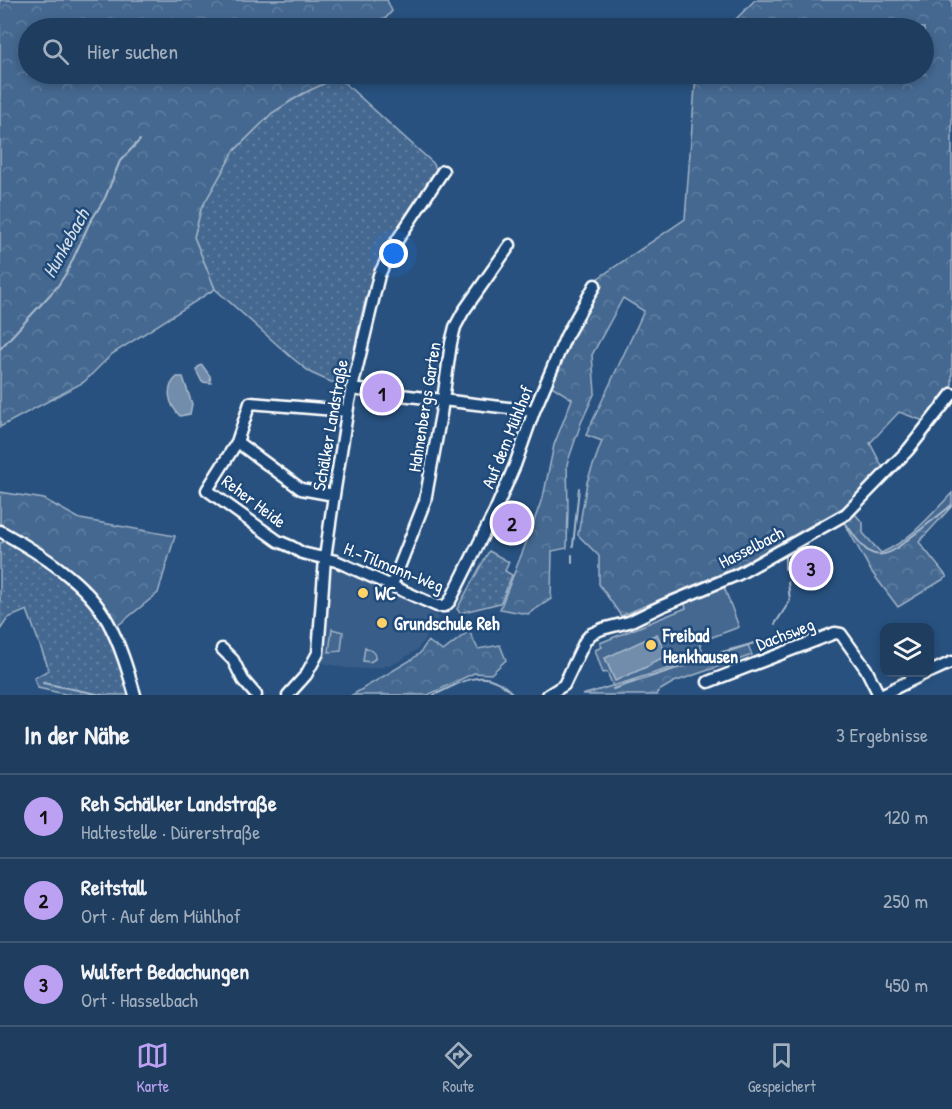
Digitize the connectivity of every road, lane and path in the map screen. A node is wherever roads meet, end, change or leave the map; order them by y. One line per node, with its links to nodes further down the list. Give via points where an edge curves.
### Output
1 (443, 171): 4 (street, Schälker Landstraße, via 394,245 380,275)
2 (510, 245): 6 (street, Hahnenbergs Garten, via 455,327)
3 (595, 285): 8 (street, Auf dem Mühlhof, via 566,336)
4 (351, 389): 6 (street); 7 (street, Schälker Landstraße)
5 (952, 394): 23 (street, Hasselbach, via 908,450 846,514 739,574 629,622 591,634 564,685)
6 (443, 401): 8 (street); 13 (street, Hahnenbergs Garten, via 425,501)
7 (347, 411): 9 (street, Reher Heide, via 250,403); 10 (street, Schälker Landstraße)
8 (534, 411): 14 (street, Auf dem Mühlhof, via 503,493)
9 (237, 442): 10 (street, via 300,489); 12 (street, Reher Heide, via 207,490 278,541 302,553)
10 (334, 495): 12 (street, Schälker Landstraße)
11 (0, 531): 20 (street, via 76,582 93,601 112,630)
12 (325, 558): 13 (street, H.-Tilmann-Weg); 22 (street, Schälker Landstraße, via 318,653 314,665)
13 (392, 585): 14 (street, H.-Tilmann-Weg, via 437,606)
14 (450, 601)
15 (222, 649): 21 (street)
16 (952, 662): 17 (street)
17 (934, 670)
18 (918, 677): 24 (street)
19 (708, 682): 24 (street, Dachsweg, via 835,633 841,634 867,669)
20 (135, 695)
21 (256, 695)
22 (288, 695)
23 (548, 695)
24 (880, 695)

